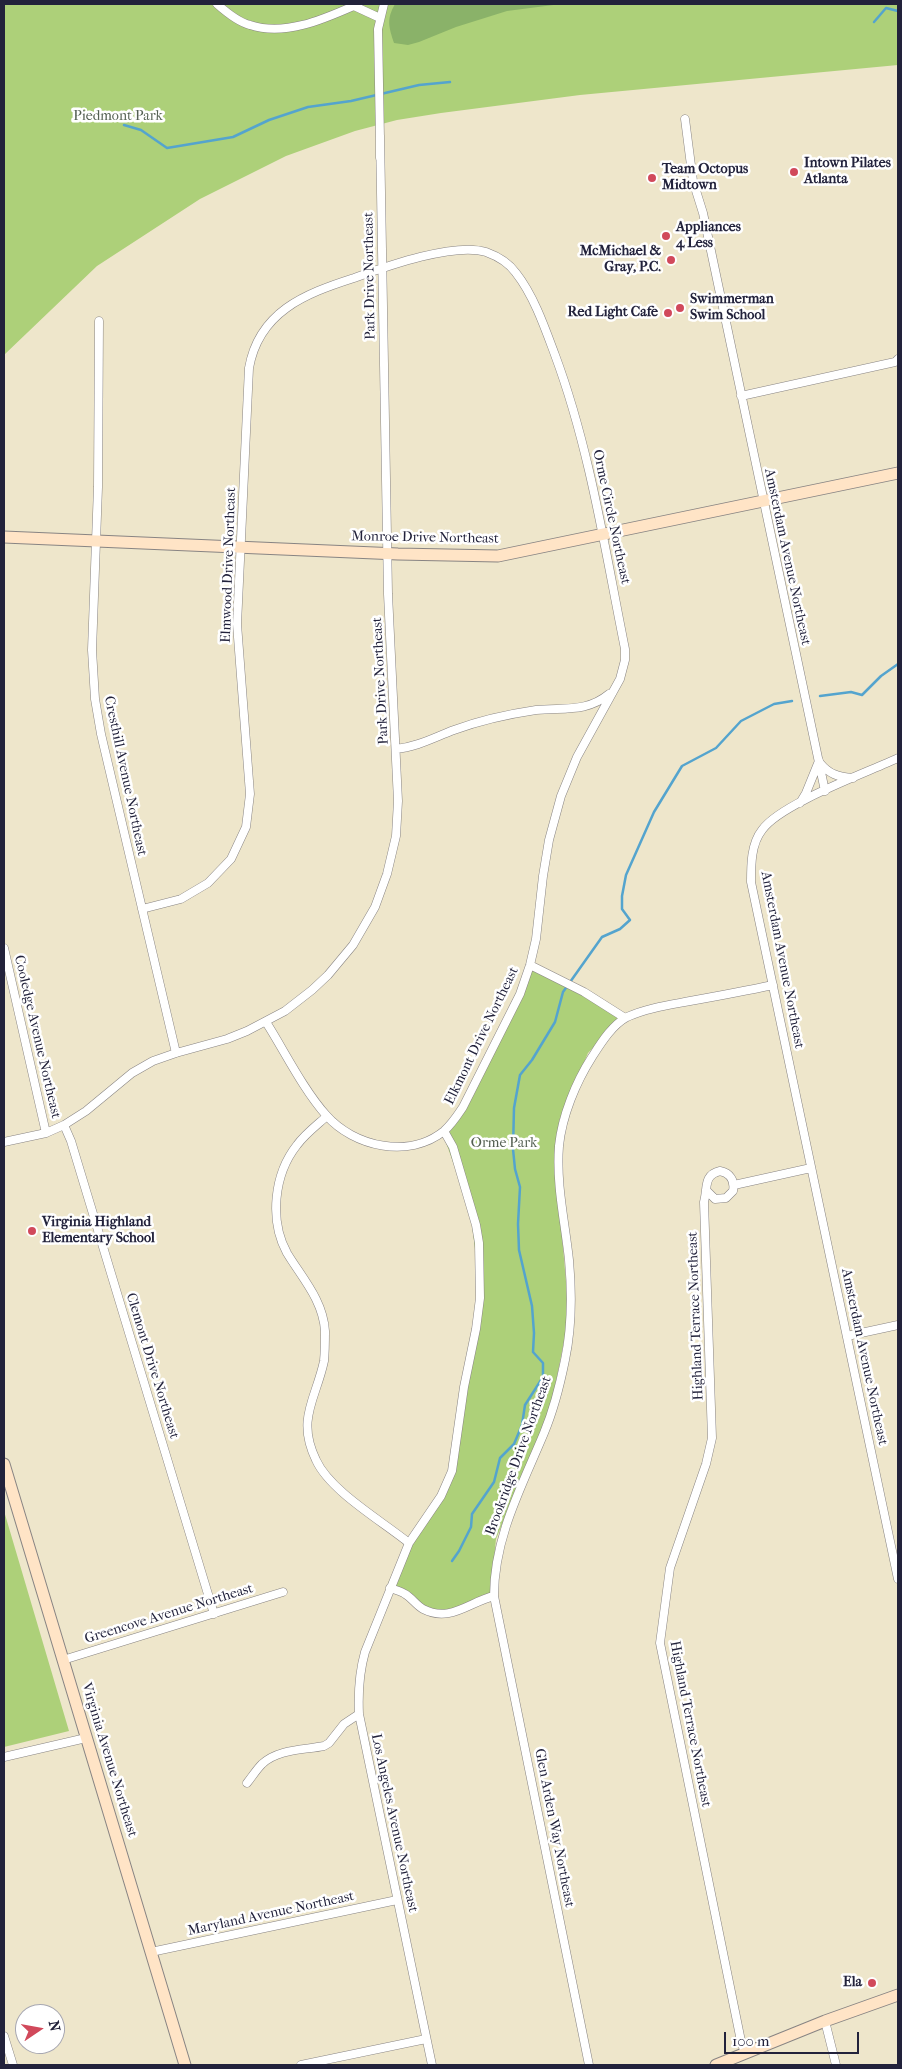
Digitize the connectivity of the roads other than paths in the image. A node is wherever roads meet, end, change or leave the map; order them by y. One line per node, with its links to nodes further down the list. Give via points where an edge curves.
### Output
1 (217, 4): 3 (street, via 249,25 273,28 320,20)
2 (384, 4): 4 (street, Park Drive Northeast)
3 (356, 5): 4 (street)
4 (380, 18): 6 (street, Park Drive Northeast)
5 (685, 119): 9 (street, Amsterdam Avenue Northeast, via 693,181 703,213)
6 (382, 268): 12 (street, Orme Circle Northeast, via 470,249 496,256 515,272 540,319 567,388); 15 (street, Elmwood Drive Northeast, via 336,284 290,306 271,320 258,339 249,368); 16 (street, Park Drive Northeast)
7 (99, 321): 14 (street, Cresthill Avenue Northeast)
8 (898, 359): 9 (street)
9 (741, 396): 11 (street, Amsterdam Avenue Northeast)
10 (898, 473): 11 (main road, Monroe Drive Northeast)
11 (763, 501): 12 (main road, Monroe Drive Northeast); 20 (street, Amsterdam Avenue Northeast)
12 (602, 535): 16 (main road, Monroe Drive Northeast, via 498,556); 17 (street, Orme Circle Northeast, via 625,648 623,670)
13 (4, 537): 14 (main road, Monroe Drive Northeast)
14 (96, 541): 15 (main road, Monroe Drive Northeast); 24 (street, Cresthill Avenue Northeast, via 92,650 95,699)
15 (240, 548): 16 (main road, Monroe Drive Northeast); 24 (street, Elmwood Drive Northeast, via 237,624 250,794 246,827 231,859 208,883 181,899)
16 (388, 554): 18 (street, Park Drive Northeast)
17 (612, 692): 18 (street, via 589,706 536,710 486,720 417,746); 26 (street, Elkmont Drive Northeast, via 577,757 561,796 549,840)
18 (396, 749): 29 (street, Park Drive Northeast, via 396,836 375,907 353,944 328,975 299,1001)
19 (898, 758): 21 (street)
20 (819, 761): 21 (street, via 837,777); 22 (street, Amsterdam Avenue Northeast); 23 (street)
21 (856, 778): 22 (street)
22 (826, 791): 23 (street, Amsterdam Avenue Northeast)
23 (800, 802): 27 (street, Amsterdam Avenue Northeast, via 772,818 761,830 754,844 751,864 751,882)
24 (142, 909): 30 (street, Cresthill Avenue Northeast)
25 (4, 948): 34 (street, Cooledge Avenue Northeast)
26 (530, 965): 28 (street, via 584,992); 33 (street, Elkmont Drive Northeast, via 520,994 463,1107)
27 (773, 985): 28 (street, Brookridge Drive Northeast, via 653,1008); 36 (street, Amsterdam Avenue Northeast)
28 (625, 1018): 46 (street, Brookridge Drive Northeast, via 603,1040 587,1064 562,1128 558,1172 571,1283 568,1348 552,1411 503,1534)
29 (266, 1022): 30 (street, Park Drive Northeast, via 227,1039); 31 (street, Elkmont Drive Northeast)
30 (176, 1052): 32 (street, Park Drive Northeast, via 132,1073)
31 (327, 1116): 33 (street, Elkmont Drive Northeast, via 354,1136 390,1147 417,1145); 42 (street, via 305,1135 290,1154 276,1199 282,1242 314,1295 324,1327 324,1361 308,1413 309,1439 317,1462 331,1482)
32 (64, 1125): 34 (street, Park Drive Northeast); 47 (street, Clemont Drive Northeast)
33 (444, 1131): 42 (street, via 453,1147 476,1225 481,1262 480,1298 452,1471 441,1496)
34 (46, 1132): 35 (street, Park Drive Northeast)
35 (4, 1142)
36 (811, 1168): 37 (street); 40 (street, Amsterdam Avenue Northeast)
37 (734, 1185): 38 (street, via 730,1195 720,1200); 38 (street, Highland Terrace Northeast, via 730,1175 714,1172 706,1180)
38 (707, 1191): 59 (street, Highland Terrace Northeast, via 704,1202 712,1438 670,1568 660,1643)
39 (898, 1325): 40 (street)
40 (846, 1336): 43 (street, Amsterdam Avenue Northeast)
41 (4, 1464): 48 (main road, Virginia Avenue Northeast)
42 (409, 1542): 44 (street)
43 (898, 1579)
44 (390, 1588): 46 (street, via 405,1594 423,1609 441,1614 459,1612); 49 (street, Los Angeles Avenue Northeast, via 361,1666)
45 (283, 1592): 47 (street, Greencove Avenue Northeast)
46 (494, 1596): 64 (street, Glen Arden Way Northeast)
47 (214, 1614): 48 (street, Greencove Avenue Northeast)
48 (63, 1660): 50 (main road, Virginia Avenue Northeast)
49 (359, 1714): 52 (street, via 344,1724 329,1743 275,1756 262,1765); 53 (street, Los Angeles Avenue Northeast)
50 (86, 1738): 51 (street); 54 (main road, Virginia Avenue Northeast)
51 (4, 1757)
52 (247, 1783)
53 (397, 1900): 54 (street, Maryland Avenue Northeast); 58 (street, Los Angeles Avenue Northeast)
54 (151, 1952): 61 (main road, Virginia Avenue Northeast)
55 (898, 1994): 56 (main road)
56 (825, 2021): 59 (main road); 66 (street)
57 (4, 2036): 60 (street)
58 (426, 2039): 62 (street); 63 (street, Los Angeles Avenue Northeast)
59 (746, 2053): 65 (main road)
60 (13, 2065)
61 (185, 2065)
62 (300, 2065)
63 (432, 2065)
64 (589, 2065)
65 (716, 2065)
66 (836, 2065)

